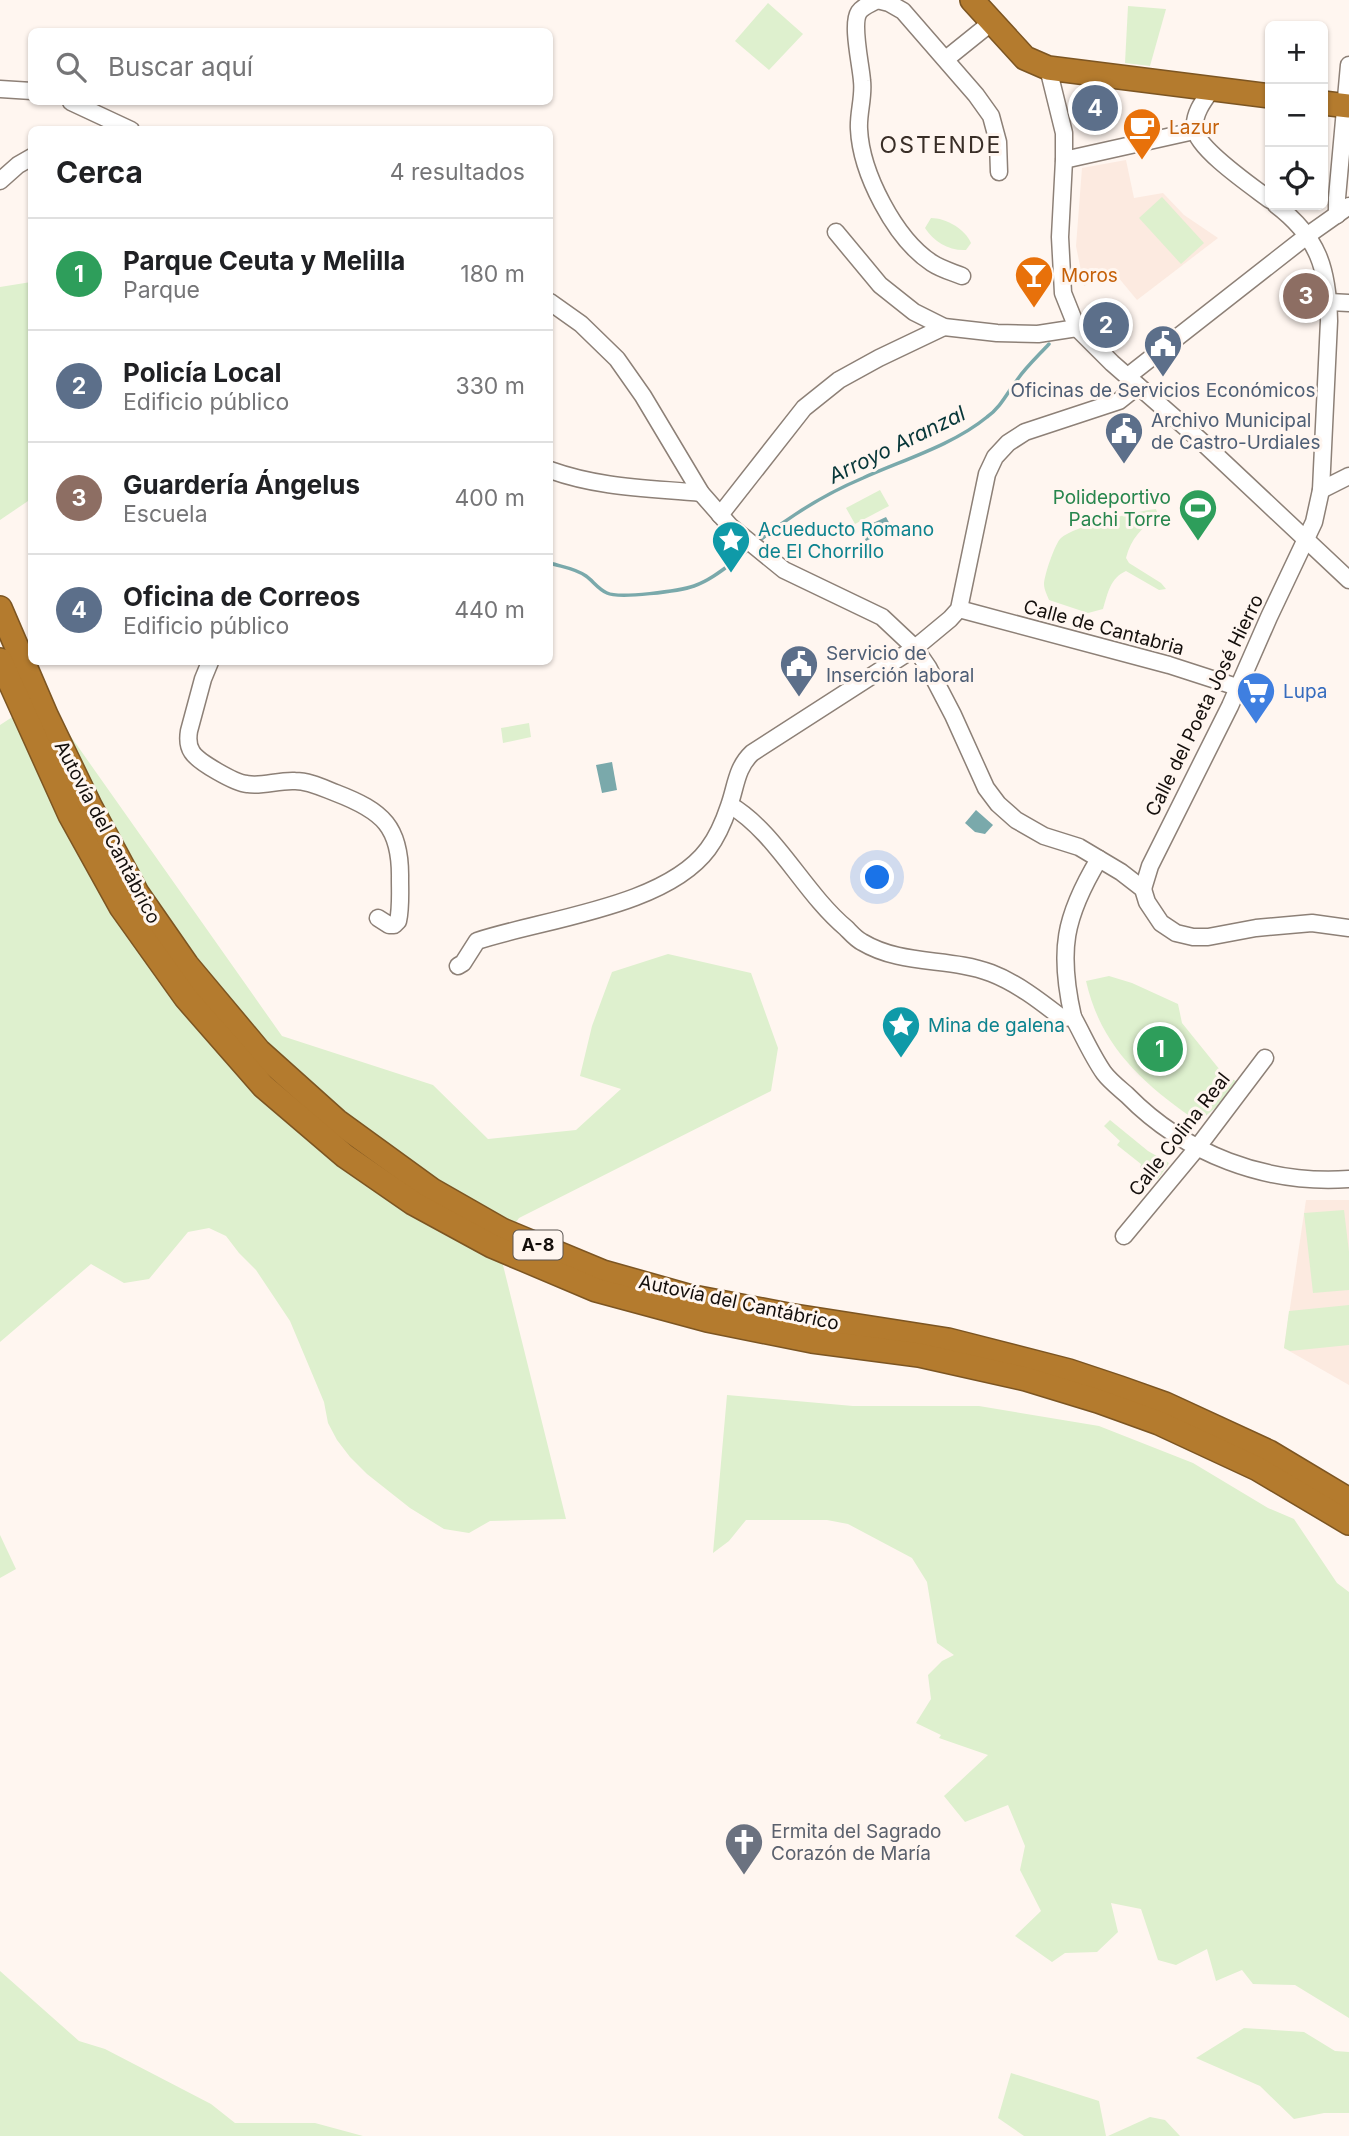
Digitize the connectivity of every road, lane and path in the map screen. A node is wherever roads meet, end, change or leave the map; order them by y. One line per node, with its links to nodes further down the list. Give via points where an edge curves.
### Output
1 (972, 0): 2 (highway)
2 (992, 22): 3 (street); 5 (highway, via 1025,58)
3 (946, 59): 16 (street, via 991,116); 23 (street, via 903,11 877,0 860,9 855,19 863,85 859,125 866,169 895,224 915,247 932,263)
4 (1349, 67): 11 (street)
5 (1048, 68): 7 (highway); 15 (street, via 1064,133)
6 (0, 89): 8 (street)
7 (1212, 89): 9 (highway); 13 (street, via 1195,116)
8 (28, 91)
9 (1265, 95)
10 (77, 105): 12 (street)
11 (1339, 105): 20 (street)
12 (122, 126)
13 (1194, 131): 15 (street); 18 (street, via 1223,164)
14 (28, 159): 17 (street)
15 (1064, 160): 28 (street, via 1060,264 1063,293)
16 (999, 172)
17 (0, 181)
18 (1265, 196)
19 (1283, 210): 22 (street)
20 (1343, 210): 22 (street)
21 (836, 232): 27 (street, via 880,285 914,312)
22 (1308, 235): 24 (street, Calle del Poeta José Hierro, via 1324,273); 29 (street)
23 (962, 276)
24 (1329, 302): 25 (street); 32 (street, Calle del Poeta José Hierro)
25 (1349, 303)
26 (553, 304): 33 (street, via 617,359)
27 (944, 327): 28 (street, via 1038,334); 34 (street, via 839,380 804,408)
28 (1077, 328): 29 (street)
29 (1133, 381): 35 (street); 38 (street, via 1119,401 1025,432 995,457 987,474)
30 (553, 471): 33 (street, via 602,485)
31 (1349, 476): 32 (street)
32 (1321, 490): 35 (street, Calle del Poeta José Hierro)
33 (701, 493): 34 (street)
34 (725, 521): 39 (street, via 784,570 883,617)
35 (1306, 540): 36 (street); 42 (street, Calle del Poeta José Hierro)
36 (1349, 580)
37 (0, 608): 54 (highway, Autovía del Cantábrico / A-8, via 90,806 137,893 187,965 259,1051 337,1121 432,1190 502,1230 604,1272 688,1296 948,1340 1120,1388 1269,1452)
38 (959, 609): 39 (street); 42 (street, Calle de Cantabria)
39 (915, 648): 43 (street, via 752,753 738,771); 44 (street, via 998,804 1044,836)
40 (0, 660): 55 (highway, Autovía del Cantábrico / A-8, via 70,814 121,907 186,998 264,1086 345,1156 414,1203 492,1246 596,1290 707,1320 812,1341 919,1355 1098,1401 1258,1469)
41 (210, 665): 46 (street, via 189,731 192,752 243,784 312,784 378,814 398,845 400,872 398,921 388,925)
42 (1237, 687): 45 (street, Calle del Poeta José Hierro)
43 (730, 805): 48 (street, via 715,840 686,871 624,902 477,941); 49 (street, via 762,831 830,915 861,942 907,959 990,973 1034,996 1062,1018)
44 (1099, 859): 45 (street); 49 (street, via 1075,902 1067,930 1063,965)
45 (1143, 889): 47 (street, via 1161,923 1193,937 1312,923)
46 (378, 918)
47 (1349, 928)
48 (458, 966)
49 (1073, 1017): 51 (street, via 1105,1074 1142,1111)
50 (1265, 1058): 51 (street, Calle Colina Real)
51 (1197, 1148): 52 (street, via 1254,1170 1297,1179); 53 (street, Calle Colina Real)
52 (1349, 1179)
53 (1125, 1236)
54 (1349, 1500)
55 (1349, 1523)

